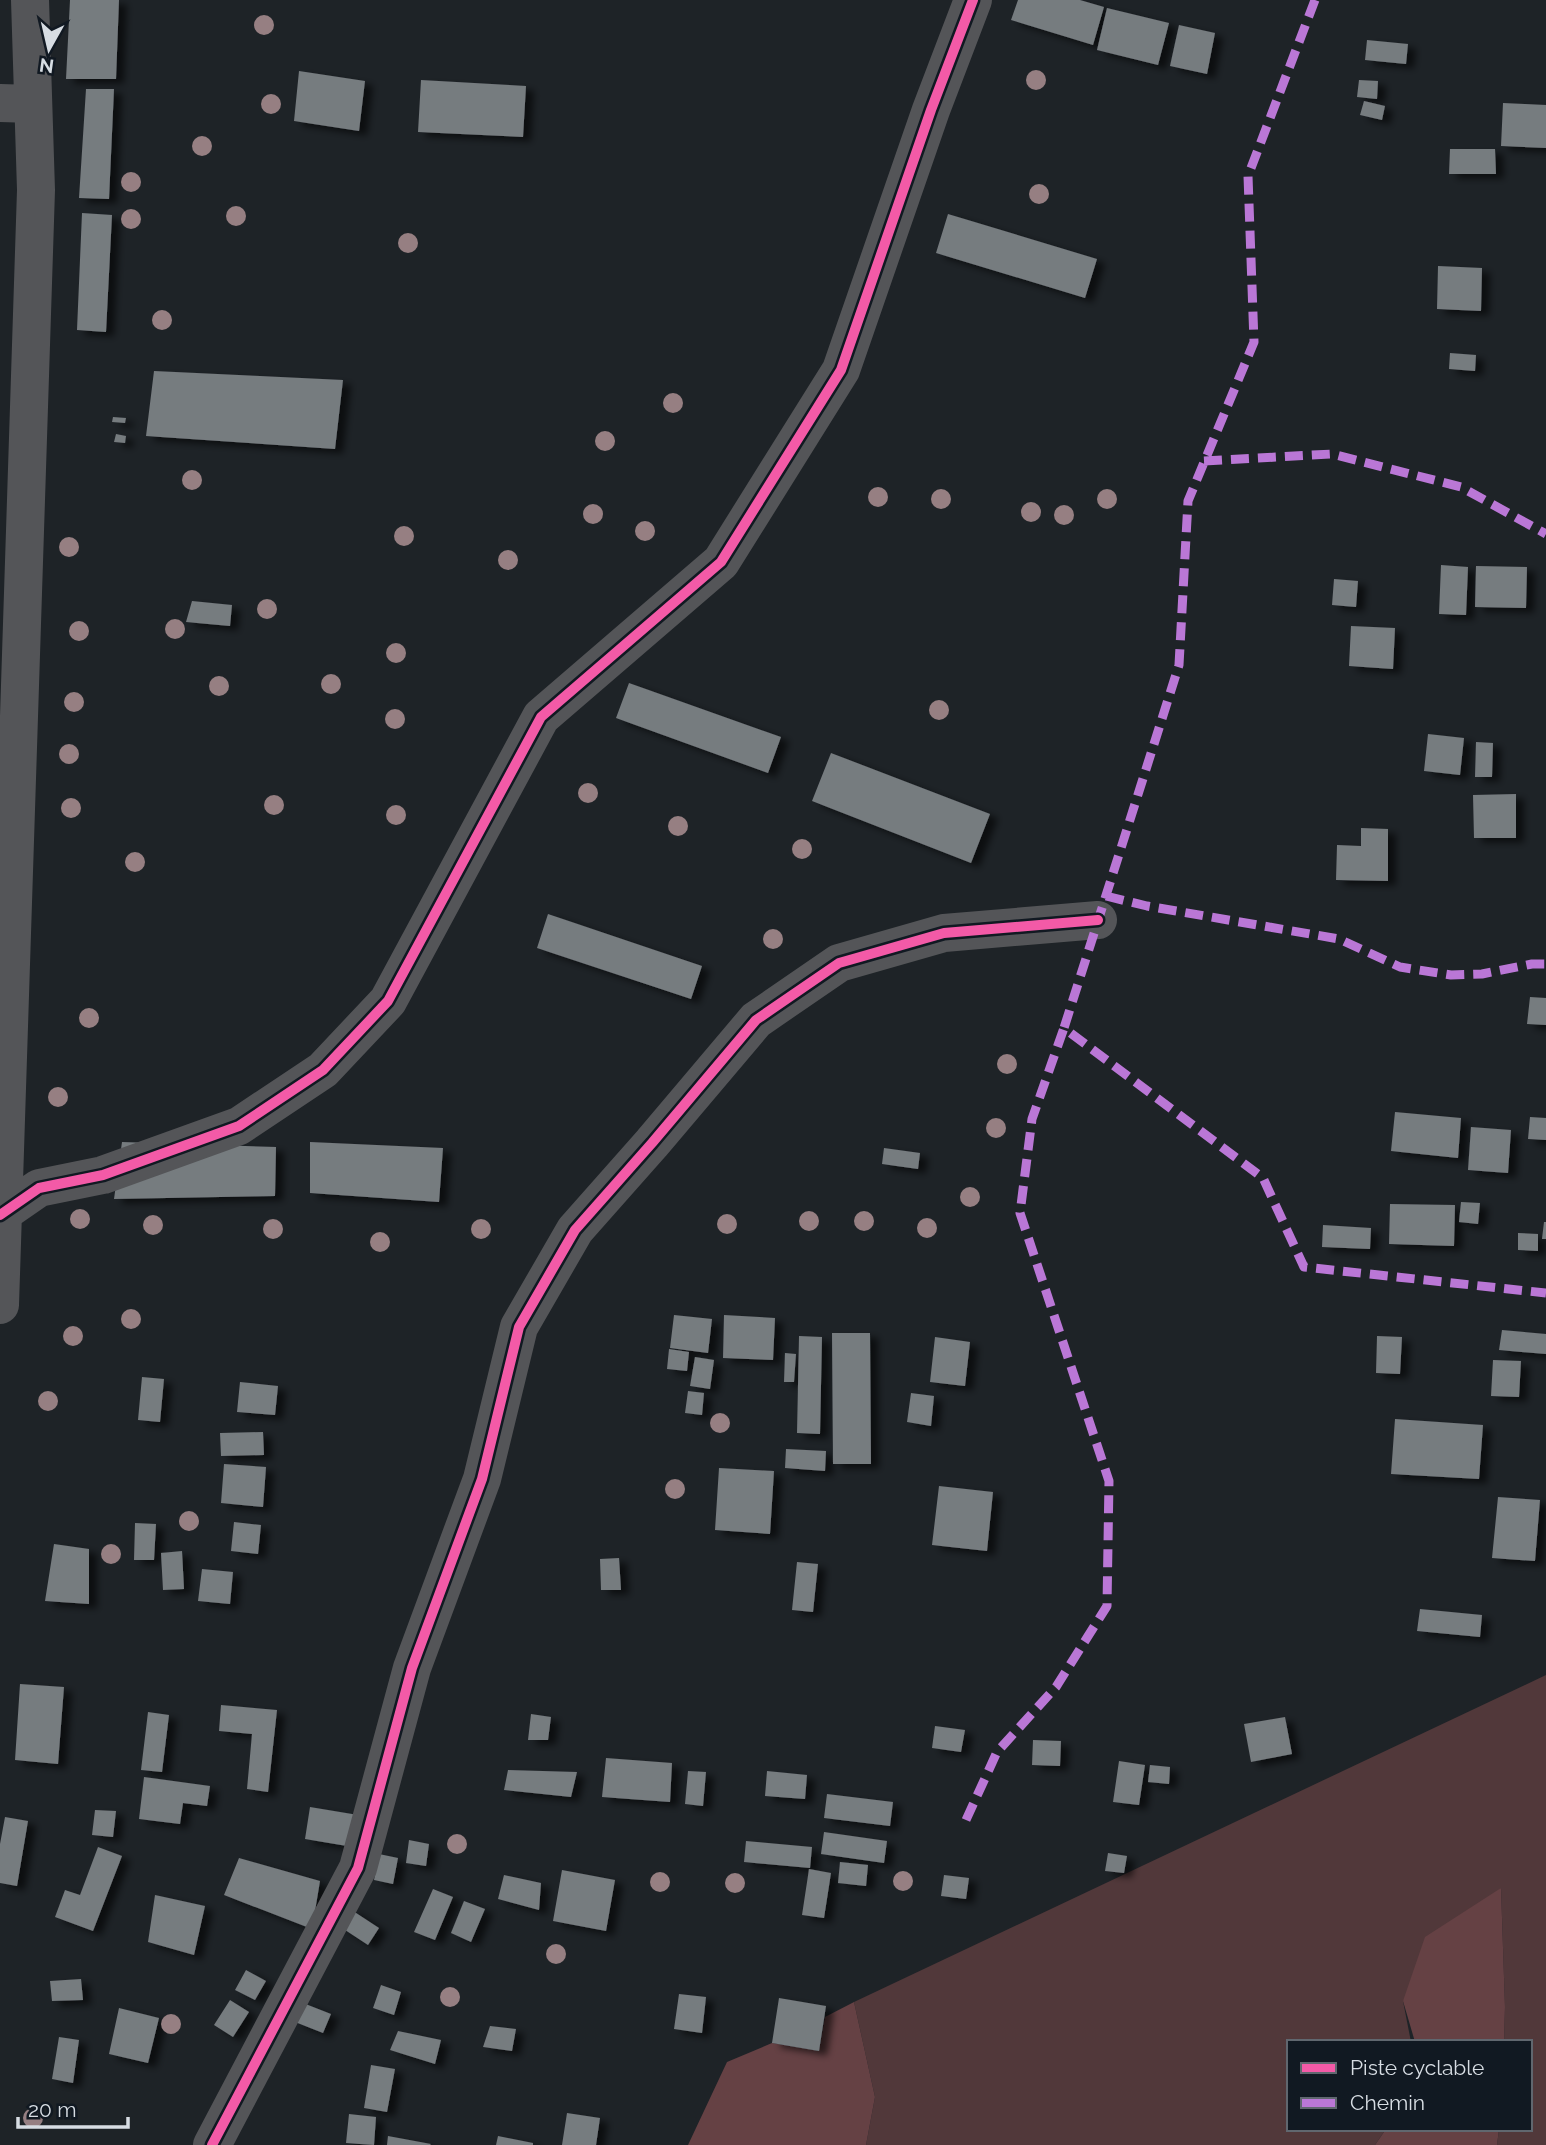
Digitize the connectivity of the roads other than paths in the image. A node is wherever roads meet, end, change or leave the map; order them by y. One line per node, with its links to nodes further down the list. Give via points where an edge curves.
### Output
1 (30, 0): 3 (street)
2 (973, 0): 7 (street, via 841,370 721,562 541,717 388,1001 323,1070 239,1126 103,1175 39,1188)
3 (17, 104): 4 (street, via 36,190)
4 (12, 510): 5 (street)
5 (7, 883): 7 (street)
6 (1098, 920): 9 (street, via 944,933 839,963 756,1020 575,1230 519,1327 482,1479 412,1668 358,1868)
7 (1, 1215): 8 (street)
8 (0, 1304)
9 (212, 2145)

